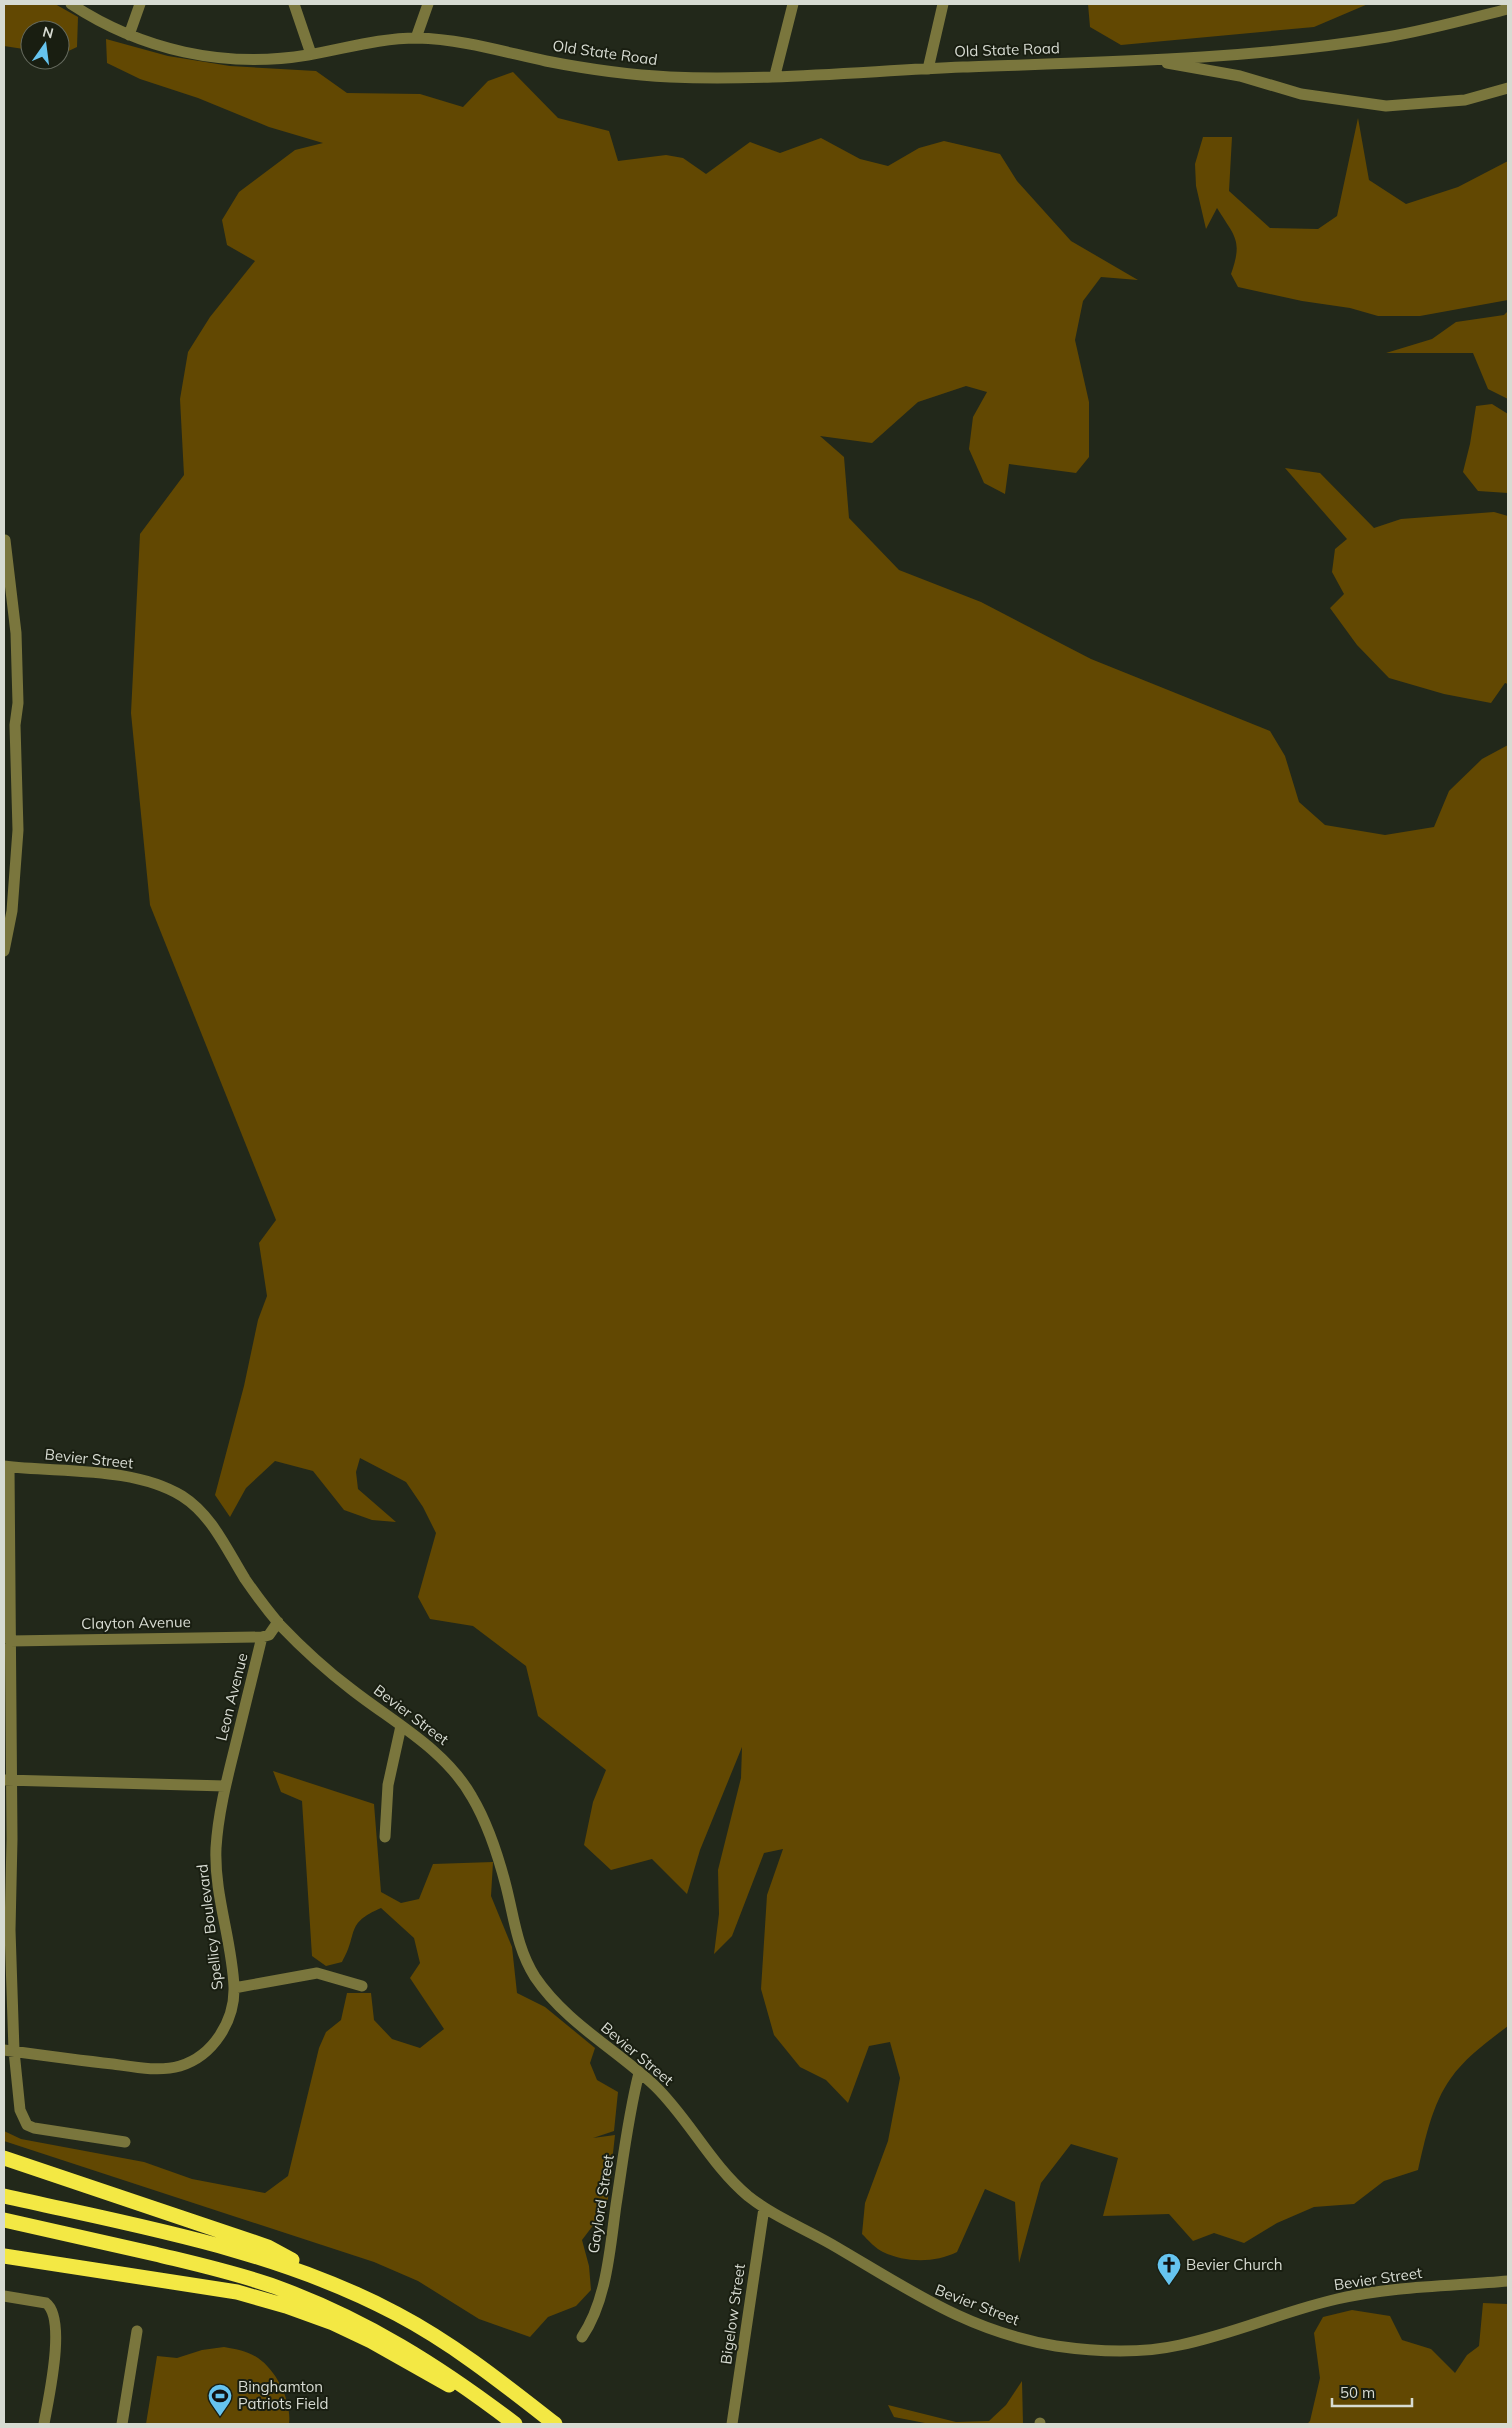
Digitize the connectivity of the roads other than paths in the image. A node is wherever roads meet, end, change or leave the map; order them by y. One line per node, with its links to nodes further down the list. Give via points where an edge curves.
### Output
1 (70, 4): 8 (street, Old State Road)
2 (140, 4): 8 (street)
3 (294, 4): 10 (street)
4 (428, 4): 9 (street)
5 (793, 4): 13 (street)
6 (943, 4): 12 (street)
7 (1508, 9): 11 (street, Old State Road, via 1362,41 1271,52)
8 (129, 35): 10 (street, Old State Road, via 209,58 261,60)
9 (416, 38): 10 (street, Old State Road, via 385,40); 13 (street, Old State Road, via 471,44 618,73 670,77)
10 (311, 54)
11 (1151, 60): 12 (street, Old State Road); 14 (street, Old State Road, via 1240,76 1301,94 1386,106 1465,100)
12 (928, 69): 13 (street, Old State Road)
13 (775, 75)
14 (1508, 88)
15 (5, 540): 16 (street, via 16,632 18,830 12,910)
16 (4, 950)
17 (6, 1466): 18 (street, Bevier Street, via 152,1482 183,1496 213,1527 246,1580); 20 (street)
18 (278, 1622): 19 (street, Leon Avenue, via 269,1635); 21 (street, Bevier Street, via 343,1682)
19 (262, 1637): 20 (street, Clayton Avenue); 23 (street, Leon Avenue)
20 (10, 1641): 22 (street)
21 (401, 1726): 24 (street, via 388,1785); 28 (street, Bevier Street, via 441,1757 470,1792 489,1833 520,1946 535,1977 556,2003)
22 (8, 1780): 23 (street); 27 (street)
23 (226, 1786): 26 (street, Spellicy Boulevard, via 216,1847 216,1870)
24 (385, 1837)
25 (362, 1986): 26 (street, via 317,1973)
26 (234, 1988): 27 (street, Spellicy Boulevard, via 228,2019 212,2046 197,2058 178,2066 153,2069)
27 (9, 2050): 29 (street, via 20,2110 27,2125)
28 (639, 2073): 32 (street, Bevier Street, via 665,2097 734,2182); 39 (street, Gaylord Street, via 629,2113 597,2309)
29 (125, 2142)
30 (4, 2158): 36 (highway, via 268,2246)
31 (4, 2196): 36 (highway, via 232,2248)
32 (764, 2208): 35 (street, Bevier Street, via 946,2312 1015,2336 1108,2351 1155,2350 1202,2340 1353,2295); 45 (street, Bigelow Street)
33 (4, 2220): 40 (highway, via 180,2260 273,2286 381,2333 443,2370)
34 (4, 2256): 40 (highway, via 237,2292 286,2306 371,2341)
35 (1508, 2281)
36 (344, 2288): 44 (highway, via 398,2314 449,2345)
37 (4, 2296): 41 (street, via 46,2303 55,2316 54,2362)
38 (137, 2331): 42 (street)
39 (582, 2337)
40 (497, 2410): 43 (highway)
41 (44, 2424)
42 (122, 2424)
43 (515, 2424)
44 (555, 2424)
45 (732, 2424)

